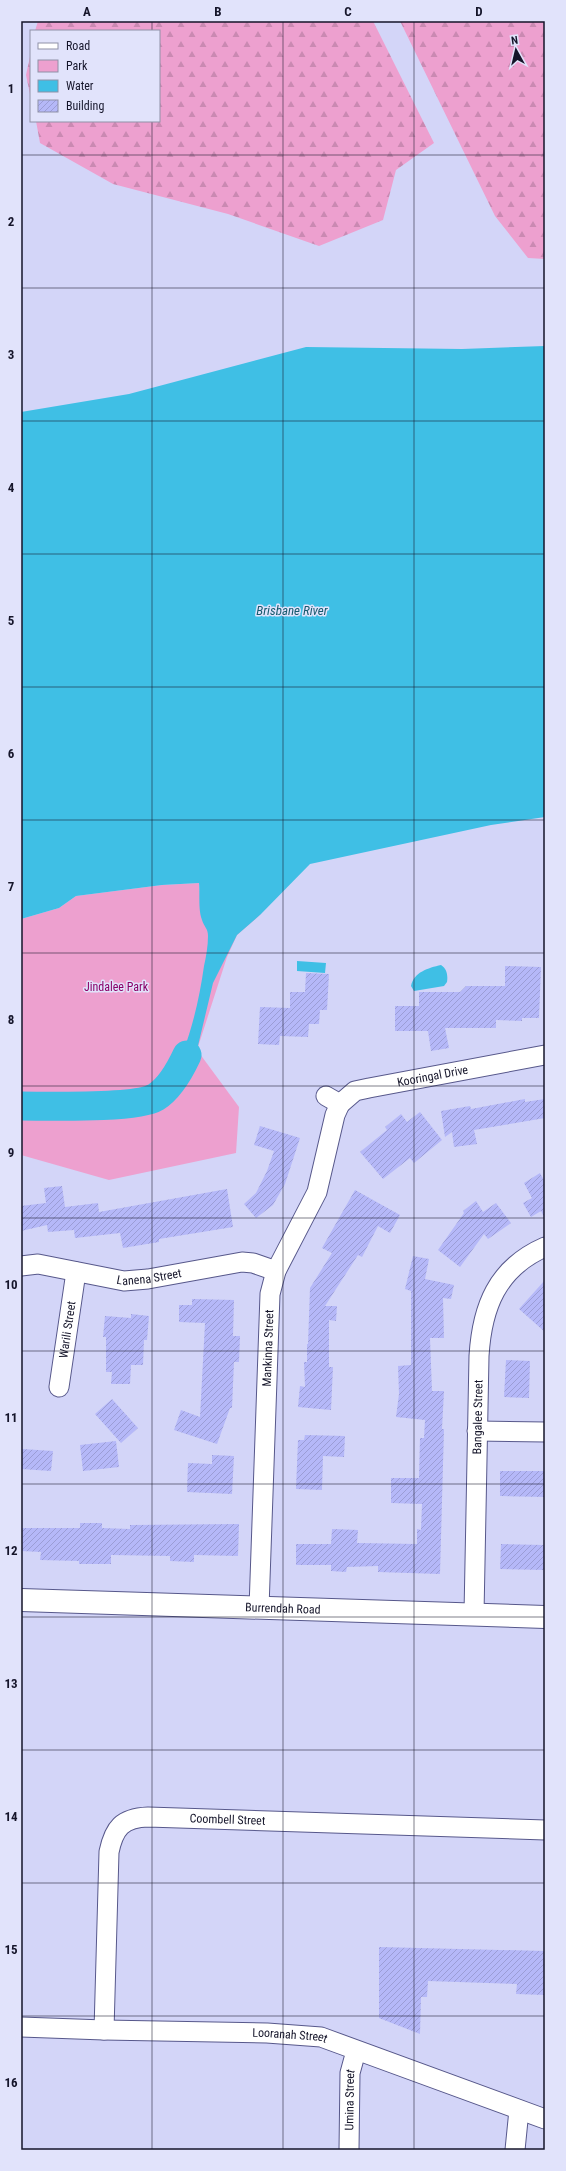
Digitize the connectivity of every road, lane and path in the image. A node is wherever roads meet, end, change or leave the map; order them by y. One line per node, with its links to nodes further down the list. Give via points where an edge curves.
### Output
1 (545, 1055): 2 (street, Kooringal Drive, via 369,1088)
2 (333, 1100): 5 (street, Mankinna Street, via 335,1115 317,1192)
3 (545, 1247): 8 (street, Bangalee Street, via 528,1256 511,1270 486,1309 480,1343)
4 (21, 1266): 6 (street, Lanena Street, via 38,1264)
5 (276, 1271): 6 (street, Lanena Street, via 242,1262 124,1282); 11 (street, Mankinna Street, via 269,1305)
6 (76, 1272): 7 (street, Warili Street)
7 (59, 1387)
8 (478, 1431): 9 (street); 12 (street, Bangalee Street)
9 (545, 1432)
10 (21, 1600): 11 (street, Burrendah Road)
11 (259, 1608): 12 (street, Burrendah Road)
12 (474, 1614): 13 (street, Burrendah Road)
13 (545, 1617)
14 (545, 1830): 16 (street, Coombell Street, via 148,1817 130,1819 119,1827 112,1838 109,1852)
15 (21, 2027): 16 (street, Looranah Street)
16 (104, 2030): 17 (street, Looranah Street, via 321,2036)
17 (356, 2050): 18 (street, Looranah Street); 20 (street, Umina Street, via 350,2073)
18 (519, 2110): 19 (street, Looranah Street); 21 (street)
19 (545, 2120)
20 (349, 2150)
21 (515, 2150)

